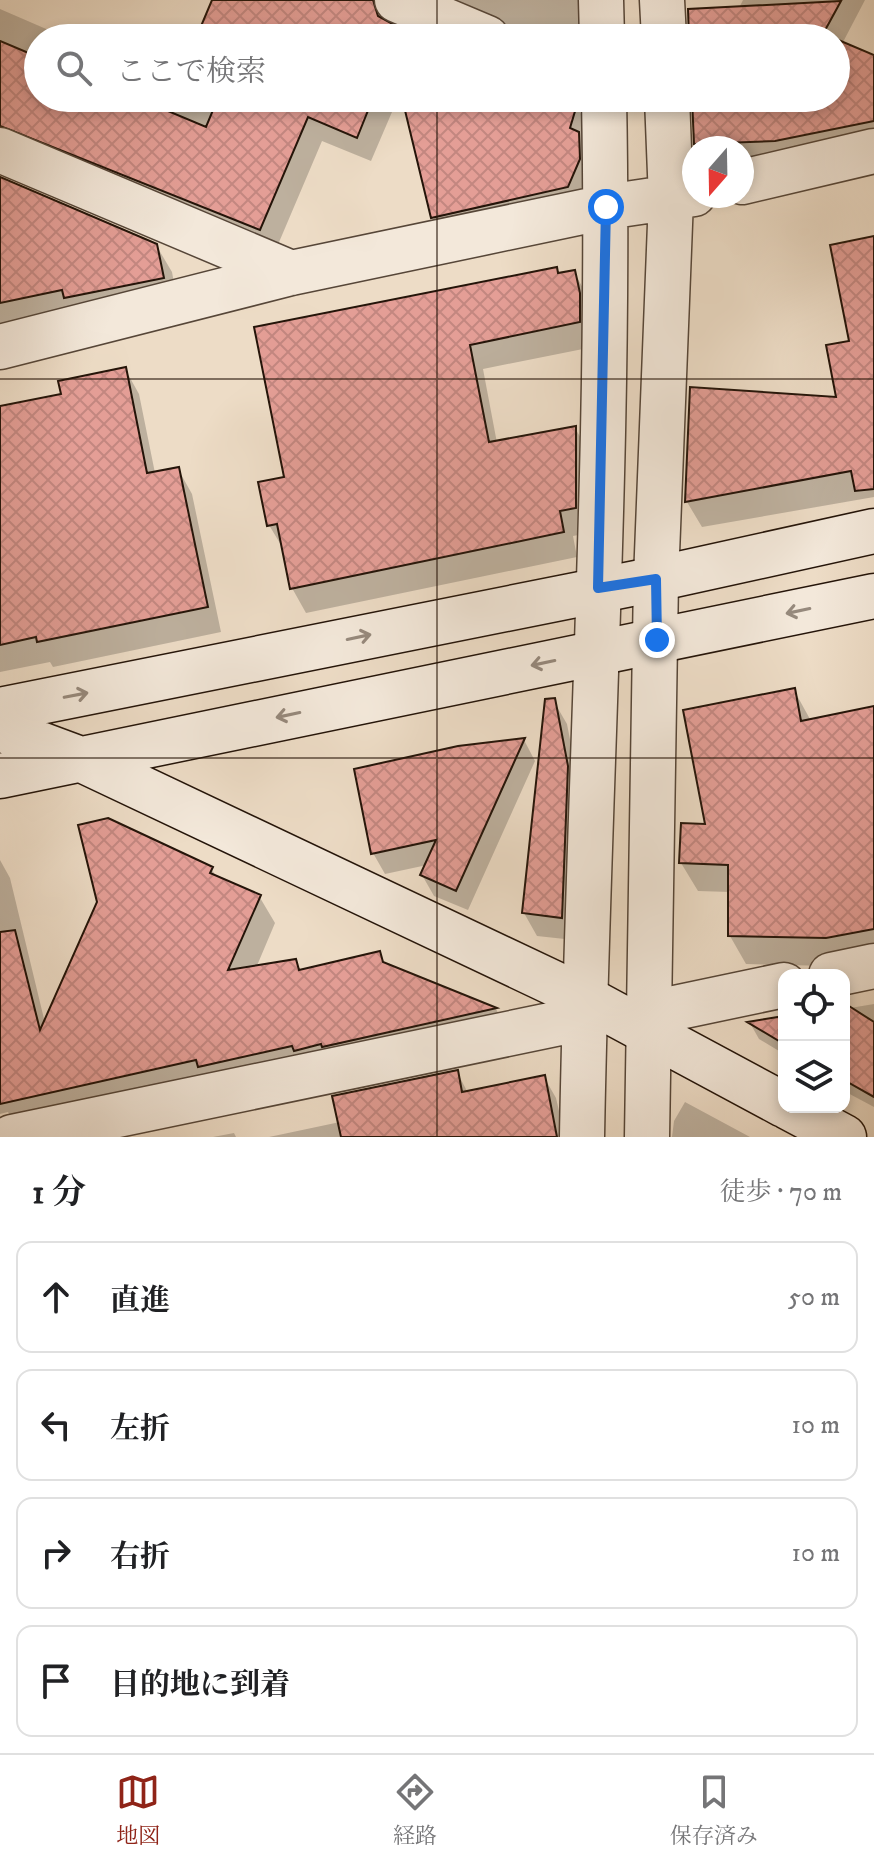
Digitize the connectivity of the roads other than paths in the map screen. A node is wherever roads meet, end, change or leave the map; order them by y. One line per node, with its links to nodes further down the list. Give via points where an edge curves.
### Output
1 (397, 0): 4 (street)
2 (601, 0): 5 (street)
3 (662, 0): 6 (street)
4 (454, 24)
5 (602, 24)
6 (663, 24)
7 (604, 112): 14 (street)
8 (669, 112): 12 (street)
9 (0, 150): 16 (street)
10 (874, 151): 11 (street)
11 (754, 179)
12 (682, 191)
13 (682, 197): 14 (street)
14 (606, 207): 16 (street); 20 (street)
15 (682, 208): 19 (street)
16 (291, 273): 17 (street)
17 (0, 347)
18 (874, 531): 19 (street)
19 (656, 579): 20 (street); 22 (street)
20 (598, 588): 23 (street); 24 (street, one-way to 20)
21 (874, 596): 22 (street, one-way to 22)
22 (657, 640): 23 (street); 32 (street)
23 (596, 652): 26 (street, one-way to 26); 31 (street)
24 (0, 710)
25 (0, 729): 26 (street)
26 (78, 758): 27 (street); 31 (street)
27 (0, 776)
28 (874, 966): 29 (street)
29 (850, 971)
30 (778, 987): 32 (street)
31 (585, 1008): 32 (street); 35 (street); 36 (street)
32 (651, 1023): 33 (street); 37 (street)
33 (778, 1101)
34 (799, 1113): 38 (street)
35 (12, 1137)
36 (582, 1137)
37 (647, 1137)
38 (844, 1137)

